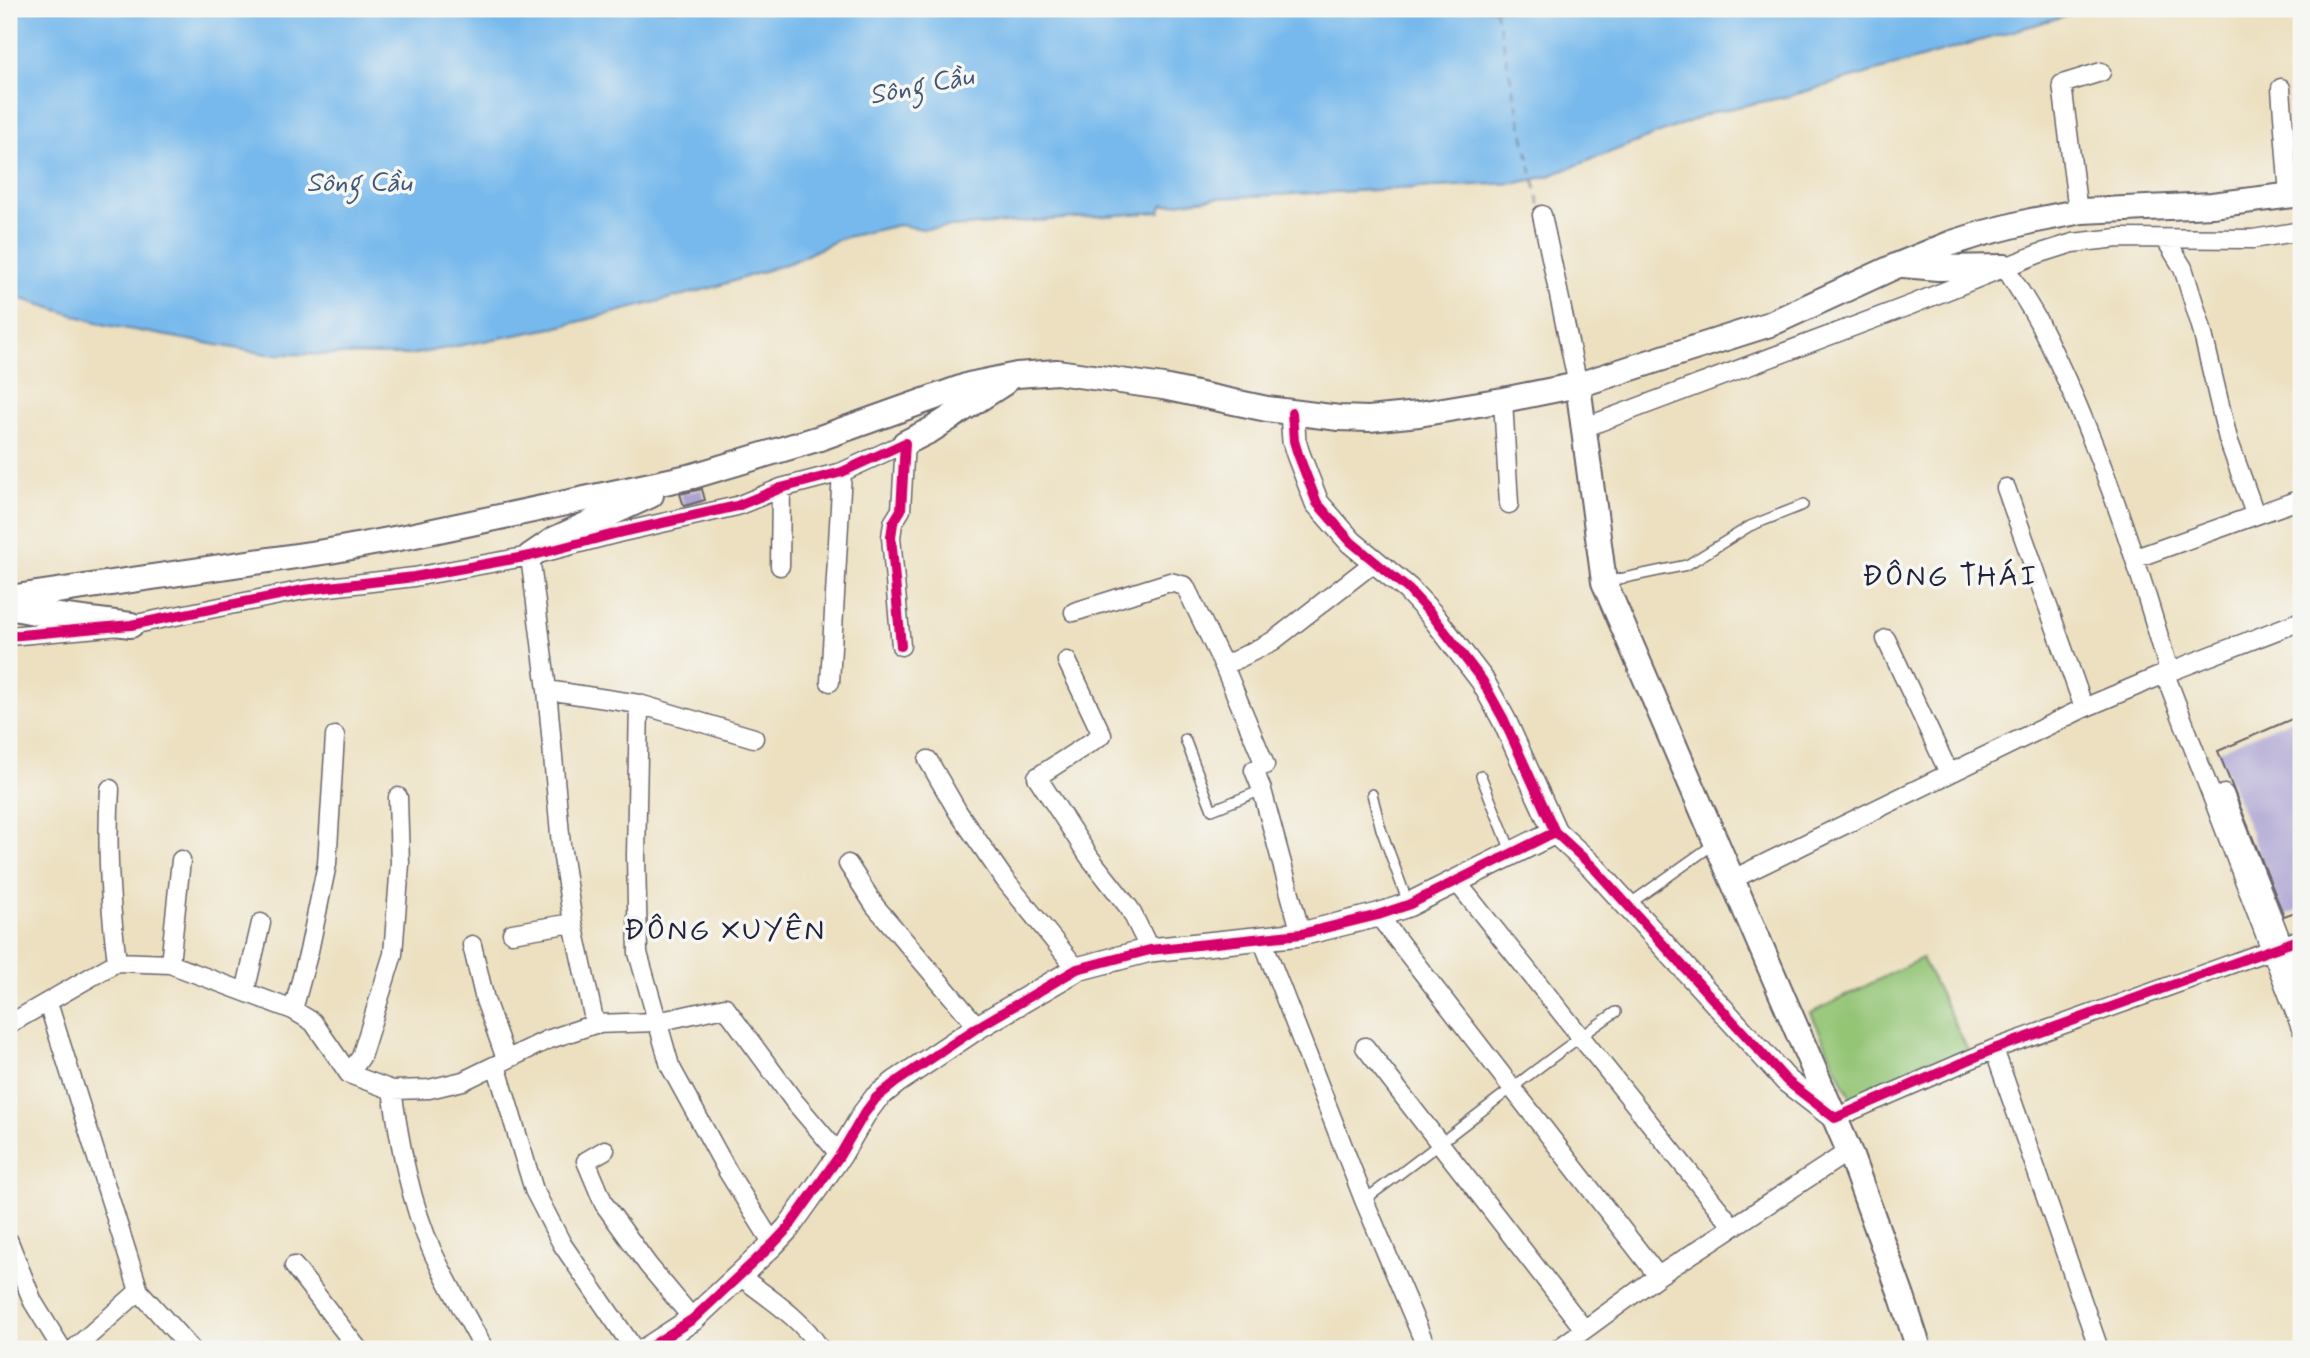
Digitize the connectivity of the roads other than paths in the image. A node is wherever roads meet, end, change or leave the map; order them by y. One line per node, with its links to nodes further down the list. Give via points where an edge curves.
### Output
1 (2101, 72): 4 (street, via 2062,84)
2 (2281, 88): 3 (street)
3 (2295, 195): 4 (main road)
4 (2078, 212): 8 (main road, via 1984,233)
5 (1542, 215): 11 (street)
6 (2301, 231): 7 (street, via 2253,239)
7 (2166, 240): 9 (street, via 2118,238 2073,243); 23 (street, via 2183,268 2228,439)
8 (1899, 265): 9 (main road); 11 (main road, via 1770,324)
9 (2005, 267): 14 (street); 25 (street, via 2071,390)
10 (1017, 375): 13 (main road, via 1057,372); 15 (main road); 17 (main road, via 969,385 820,438)
11 (1578, 385): 12 (main road); 14 (main road)
12 (1503, 400): 13 (main road, via 1369,419); 21 (street)
13 (1292, 413): 26 (street, via 1297,454 1317,503 1351,542)
14 (1583, 428): 28 (main road)
15 (905, 443): 16 (street); 36 (street, via 901,510 891,537)
16 (842, 472): 18 (street); 40 (street)
17 (693, 476): 24 (main road, via 555,539); 29 (main road, via 330,551)
18 (781, 488): 24 (street, via 737,506); 27 (street)
19 (2006, 488): 43 (street)
20 (2301, 499): 23 (street)
21 (1509, 503)
22 (1803, 506): 28 (lane, via 1750,526 1687,565)
23 (2255, 514): 25 (street)
24 (530, 556): 33 (street, via 414,577 304,590); 41 (street)
25 (2136, 558): 39 (street)
26 (1376, 561): 38 (street, via 1273,641); 54 (street, via 1432,615 1482,680)
27 (780, 566)
28 (1604, 582): 55 (main road)
29 (9, 598)
30 (9, 607): 33 (main road)
31 (1074, 612): 38 (street, via 1170,582 1185,586)
32 (2301, 621): 39 (street)
33 (131, 625): 34 (street)
34 (9, 636)
35 (1886, 639): 48 (street)
36 (901, 646)
37 (1067, 661): 72 (street, via 1102,736 1037,777 1130,909)
38 (1224, 666): 51 (street, via 1265,765 1254,769)
39 (2169, 669): 43 (street); 71 (street)
40 (830, 682)
41 (547, 690): 42 (street); 65 (street)
42 (639, 704): 45 (street); 81 (street, via 638,953)
43 (2084, 708): 48 (street)
44 (335, 736): 79 (street, via 327,864)
45 (754, 738)
46 (1185, 739): 51 (lane, via 1212,810)
47 (928, 760): 75 (street, via 1005,880)
48 (1949, 774): 59 (street)
49 (1481, 776): 56 (lane)
50 (110, 789): 73 (street, via 111,914)
51 (1262, 790): 67 (street)
52 (1372, 794): 61 (lane)
53 (398, 797): 90 (street, via 400,864 393,954 361,1057)
54 (1555, 832): 56 (street); 62 (street)
55 (1715, 843): 59 (main road); 62 (lane)
56 (1512, 853): 60 (street)
57 (181, 860): 74 (street)
58 (848, 864): 84 (street, via 875,906)
59 (1731, 880): 93 (main road)
60 (1456, 881): 61 (street); 86 (street)
61 (1408, 905): 63 (street)
62 (1627, 906): 93 (street, via 1787,1081)
63 (1378, 915): 67 (street); 91 (street)
64 (261, 923): 77 (street)
65 (573, 923): 66 (street); 83 (street)
66 (512, 933)
67 (1301, 934): 68 (street)
68 (1262, 939): 72 (street); 98 (street)
69 (2301, 939): 71 (street)
70 (472, 945): 89 (street)
71 (2277, 948): 76 (street); 85 (street); 88 (street)
72 (1150, 950): 75 (street)
73 (117, 962): 74 (street); 78 (street)
74 (170, 964): 77 (street)
75 (1077, 969): 84 (street)
76 (2301, 991)
77 (245, 992): 79 (street)
78 (48, 1003): 82 (street); 105 (street)
79 (293, 1010): 90 (street, via 313,1022)
80 (1616, 1013): 86 (lane)
81 (657, 1022): 83 (street); 97 (street, via 725,1007); 101 (street, via 670,1066)
82 (9, 1023)
83 (595, 1024): 89 (street)
84 (978, 1027): 97 (street, via 877,1098)
85 (2301, 1028)
86 (1581, 1036): 91 (lane); 99 (street)
87 (1365, 1047): 94 (street)
88 (1994, 1049): 93 (street); 119 (street)
89 (501, 1062): 92 (street, via 463,1081 429,1089); 113 (street, via 534,1190 562,1244)
90 (349, 1074): 92 (street)
91 (1511, 1089): 94 (lane); 104 (street)
92 (392, 1090): 112 (street, via 400,1149 433,1252)
93 (1835, 1118): 96 (main road)
94 (1440, 1145): 98 (lane); 107 (street)
95 (605, 1150): 106 (street, via 586,1161 604,1204)
96 (1849, 1150): 99 (street); 118 (main road)
97 (840, 1156): 101 (street)
98 (1364, 1200): 116 (street)
99 (1732, 1227): 104 (street)
100 (9, 1242): 108 (street, via 33,1302)
101 (773, 1244): 103 (street)
102 (294, 1266): 111 (street)
103 (740, 1276): 106 (street); 115 (street, via 815,1339)
104 (1658, 1276): 107 (street)
105 (139, 1290): 109 (street); 110 (street)
106 (693, 1319): 114 (street)
107 (1584, 1329): 117 (street)
108 (62, 1349)
109 (74, 1349)
110 (191, 1349)
111 (358, 1349)
112 (484, 1349)
113 (634, 1349)
114 (647, 1349)
115 (820, 1349)
116 (1427, 1349)
117 (1558, 1349)
118 (1919, 1349)
119 (2099, 1349)

